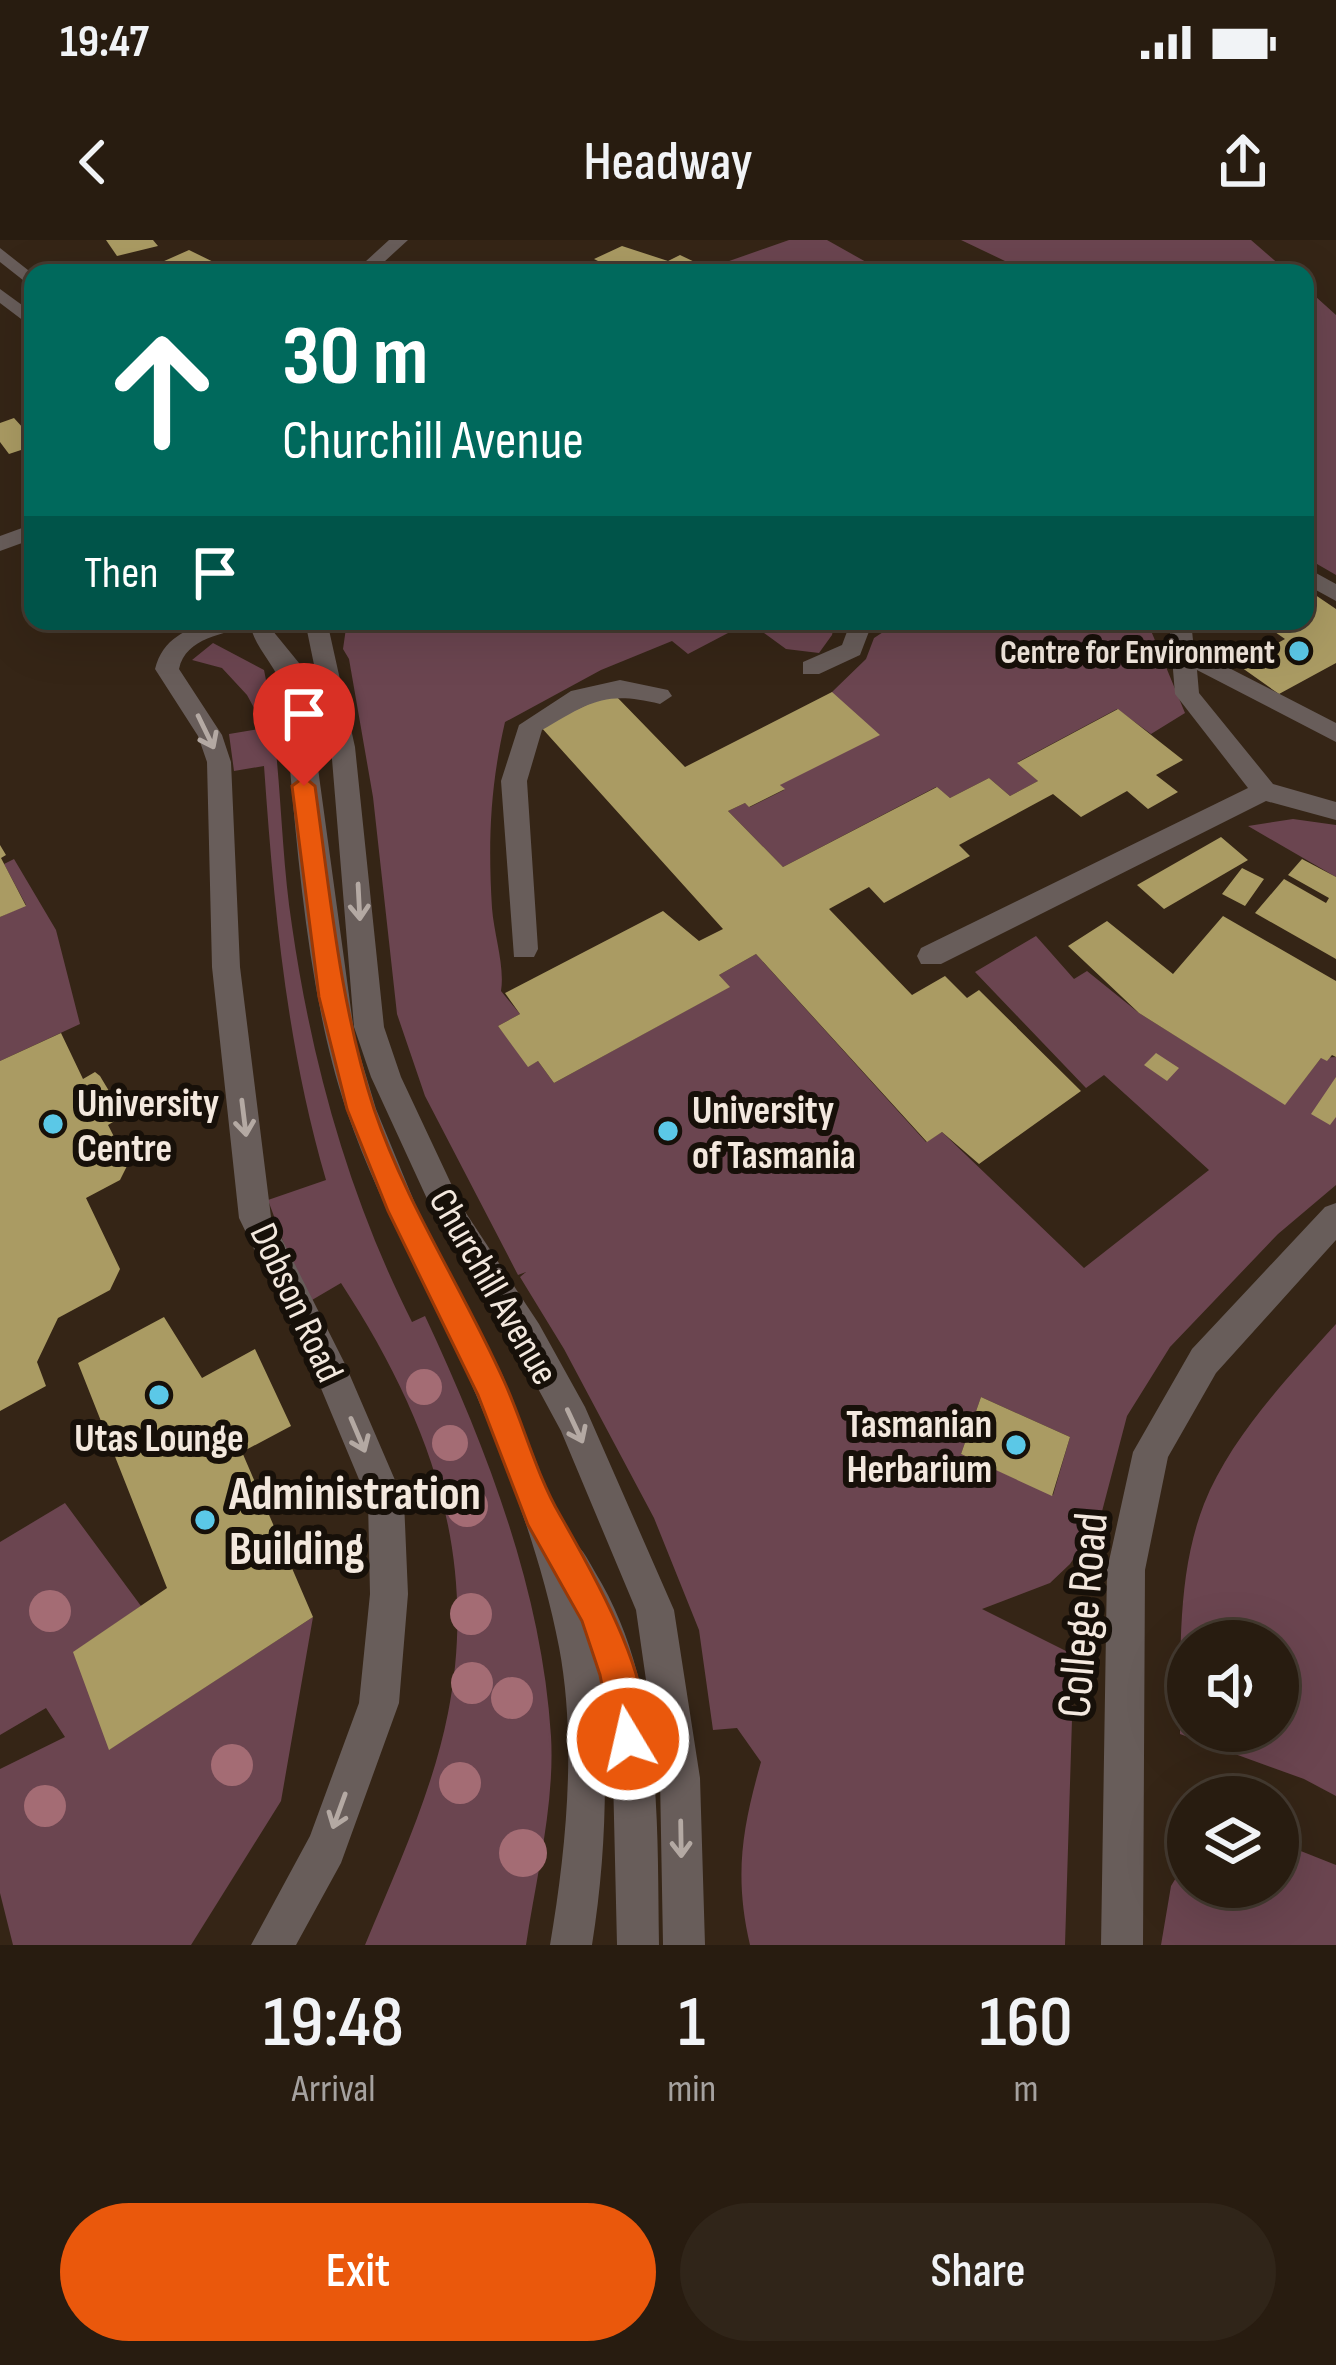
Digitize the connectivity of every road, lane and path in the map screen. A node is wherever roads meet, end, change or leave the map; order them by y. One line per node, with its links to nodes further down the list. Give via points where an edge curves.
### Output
1 (399, 240): 3 (street)
2 (0, 253): 4 (street)
3 (372, 264)
4 (24, 275)
5 (0, 294): 6 (street)
6 (8, 309)
7 (183, 630): 22 (street, Dobson Road, one-way to 22, via 166,669 219,762 226,967 255,1218 386,1501 389,1594 379,1703 326,1848)
8 (255, 630): 21 (street, Churchill Avenue, via 287,663 295,688 332,997 361,1109)
9 (314, 630): 25 (street, Churchill Avenue, one-way to 25, via 343,747 369,1027 386,1077 451,1217 573,1419 655,1610 680,1778)
10 (859, 630): 13 (street, via 852,650)
11 (1181, 630): 12 (street)
12 (1184, 654): 15 (street); 16 (street, via 1187,694)
13 (811, 668)
14 (660, 696): 18 (street, via 616,684 531,725 514,781)
15 (1336, 733)
16 (1264, 790): 17 (street); 19 (street)
17 (1336, 811)
18 (524, 949)
19 (931, 956)
20 (1336, 1217): 26 (street, College Road, via 1204,1361 1151,1451 1126,1570)
21 (540, 1513): 23 (street, Churchill Avenue, via 579,1649 588,1779); 24 (street, via 597,1613 617,1675 633,1771)
22 (272, 1945)
23 (571, 1945)
24 (638, 1945)
25 (684, 1945)
26 (1122, 1945)

